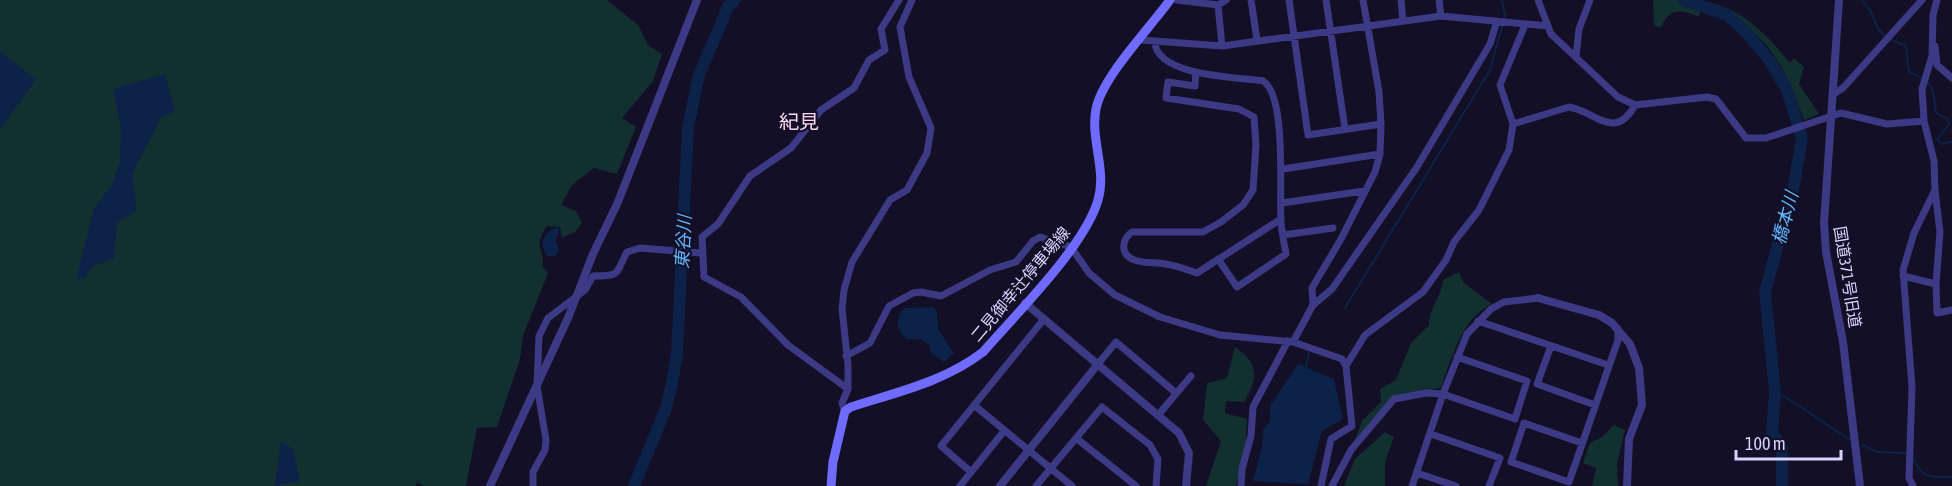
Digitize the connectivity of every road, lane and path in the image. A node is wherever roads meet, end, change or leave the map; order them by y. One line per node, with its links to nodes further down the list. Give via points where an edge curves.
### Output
1 (697, 0): 55 (street, via 618,202)
2 (899, 0): 51 (street, via 880,30 885,50 869,60 854,88 821,110 791,147 742,184 718,224 702,237)
3 (912, 0): 65 (street, via 900,27 909,77 931,128 927,153 907,190 890,200 852,262 842,309)
4 (1170, 0): 27 (main road, 二見御幸辻停車場線)
5 (1178, 0): 18 (street)
6 (1226, 0): 18 (street)
7 (1251, 0): 28 (street)
8 (1289, 0): 26 (street)
9 (1326, 0): 25 (street)
10 (1363, 0): 22 (street)
11 (1401, 0): 20 (street)
12 (1439, 0): 19 (street)
13 (1538, 0): 24 (street)
14 (1590, 0): 32 (street, via 1579,29)
15 (1839, 0): 35 (street, 国道371号旧道)
16 (1922, 0): 35 (street, via 1843,88)
17 (1937, 0): 29 (street)
18 (1218, 4): 31 (street)
19 (1441, 16): 20 (street); 21 (street)
20 (1403, 21): 22 (street)
21 (1498, 21): 23 (street); 58 (street, via 1490,44 1418,167 1332,289)
22 (1367, 25): 25 (street); 39 (street)
23 (1523, 25): 24 (street); 40 (street, via 1500,85)
24 (1548, 26): 32 (street, via 1551,34)
25 (1330, 30): 26 (street); 41 (street)
26 (1294, 36): 28 (street); 41 (street, via 1308,135)
27 (1141, 40): 30 (street); 50 (main road, 二見御幸辻停車場線, via 1115,70 1100,96 1095,132 1101,180 1098,200 1086,228)
28 (1257, 40): 31 (street)
29 (1933, 41): 34 (street, via 1937,65); 38 (street, via 1925,77)
30 (1155, 43): 31 (street); 33 (street, via 1156,51 1169,64)
31 (1222, 46)
32 (1576, 57): 36 (street, via 1618,97)
33 (1196, 72): 43 (street, via 1268,84 1274,95); 52 (street, via 1195,86 1168,82 1166,98 1239,109 1254,117 1253,190 1243,205 1210,230 1138,231 1127,235 1124,246 1133,260 1168,264 1197,273)
34 (1952, 78)
35 (1832, 95): 37 (street, 国道371号旧道)
36 (1635, 105): 37 (street, via 1716,99 1746,138 1766,138); 40 (street, via 1616,123 1599,121 1569,107)
37 (1831, 115): 38 (street, via 1857,115 1887,124); 104 (street, 国道371号旧道, via 1824,223 1826,252 1843,342)
38 (1924, 121): 44 (street, via 1934,161)
39 (1381, 124): 41 (street); 42 (street)
40 (1513, 124): 69 (street, via 1506,161 1435,278 1412,302 1365,335)
41 (1345, 129)
42 (1380, 154): 43 (street); 45 (street)
43 (1283, 170): 46 (street)
44 (1935, 190): 53 (street, via 1914,233); 54 (street, via 1940,232)
45 (1364, 191): 46 (street); 58 (street, via 1312,288)
46 (1282, 203): 47 (street)
47 (1281, 219): 49 (street); 52 (street)
48 (1333, 228): 49 (street)
49 (1283, 235): 52 (street, via 1286,254 1237,287)
50 (1071, 248): 57 (main road, 二見御幸辻停車場線); 63 (street, via 1089,273 1115,295 1160,317 1220,335); 65 (street, via 1040,237 1016,262 990,270 953,292 941,296 913,293 889,306 870,343)
51 (697, 252): 55 (street, via 640,248 627,252 620,271 614,276 593,276); 72 (street, via 708,282 741,297 788,345)
52 (1218, 259)
53 (1903, 276): 54 (street); 105 (street, via 1912,387 1909,478)
54 (1936, 284): 59 (street, via 1937,313)
55 (576, 296): 71 (street); 71 (street, via 544,325 538,347)
56 (1538, 298): 61 (street, via 1504,302); 62 (street, via 1599,315)
57 (1025, 303): 60 (street); 77 (main road, 二見御幸辻停車場線, via 983,352 963,367)
58 (1313, 306): 63 (street)
59 (1952, 310)
60 (1044, 319): 67 (street); 75 (street)
61 (1478, 321): 64 (street); 66 (street)
62 (1618, 329): 68 (street); 103 (street, via 1630,344 1642,385 1642,405 1629,439)
63 (1290, 341): 69 (street, via 1330,353); 97 (street, via 1252,407)
64 (1551, 346): 68 (street); 76 (street, via 1537,384)
65 (846, 356): 72 (street)
66 (1457, 357): 74 (street); 74 (street, via 1527,381 1515,419)
67 (1098, 364): 73 (street, via 1116,342); 78 (street); 83 (street)
68 (1608, 365): 76 (street)
69 (1346, 366): 98 (street, via 1352,426 1331,439)
70 (1191, 376): 73 (street)
71 (537, 386): 87 (street); 88 (street, via 546,440 533,472)
72 (848, 389): 77 (street, via 842,403)
73 (1176, 393): 78 (street)
74 (1443, 394): 80 (street); 99 (street, via 1394,399 1351,450)
75 (974, 405): 79 (street); 85 (street, via 941,446)
76 (1595, 405): 82 (street)
77 (844, 411): 89 (main road)
78 (1159, 414): 96 (street, via 1179,434 1189,453)
79 (1004, 431): 83 (street); 85 (street)
80 (1431, 434): 86 (street); 102 (street, via 1500,458)
81 (1076, 438): 84 (street); 94 (street); 95 (street, via 1102,407 1150,446 1158,459)
82 (1582, 443): 82 (street, via 1524,423 1511,462 1569,482)
83 (1029, 451): 84 (street); 91 (street)
84 (1051, 468): 92 (street); 93 (street)
85 (971, 472): 90 (street)
86 (1417, 473): 100 (street); 101 (street)
87 (490, 486)
88 (533, 486)
89 (831, 486)
90 (960, 486)
91 (1000, 486)
92 (1036, 486)
93 (1072, 486)
94 (1136, 486)
95 (1156, 486)
96 (1186, 486)
97 (1241, 486)
98 (1321, 486)
99 (1332, 486)
100 (1412, 486)
101 (1456, 486)
102 (1489, 486)
103 (1627, 486)
104 (1860, 486)
105 (1913, 486)

